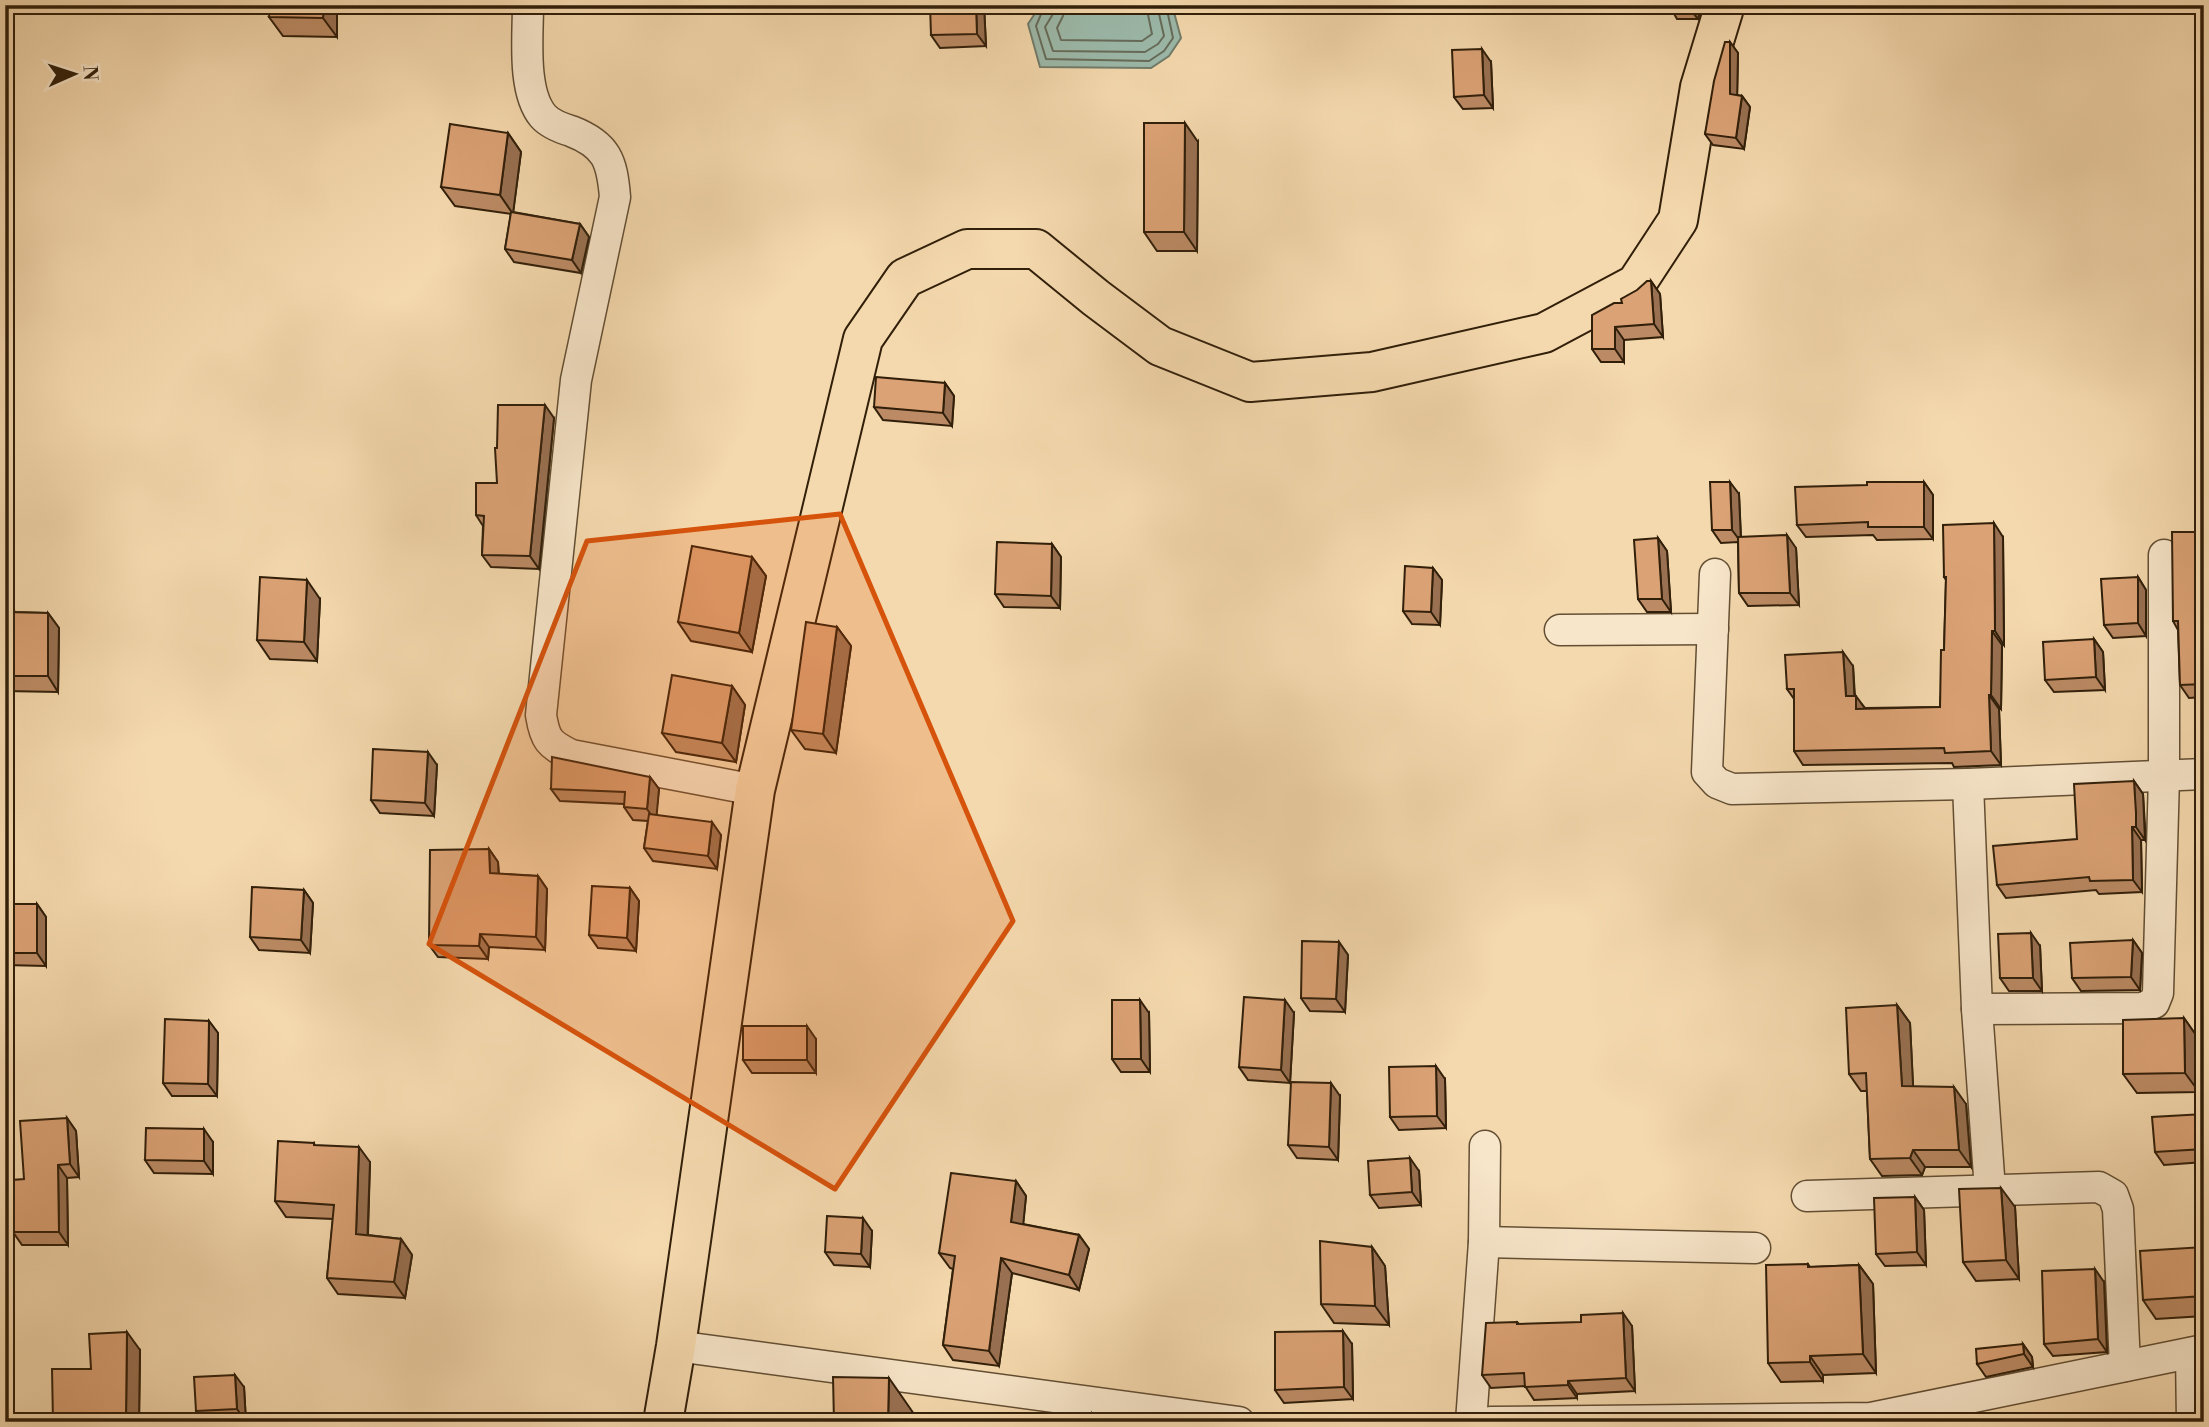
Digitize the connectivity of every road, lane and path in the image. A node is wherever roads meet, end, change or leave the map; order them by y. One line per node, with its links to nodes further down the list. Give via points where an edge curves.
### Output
1 (527, 5): 10 (street, via 531,91 542,115 556,126 587,137 606,153 615,197 576,380 541,715 544,735 554,747 571,755)
2 (1724, 5): 10 (main road, via 1700,87 1678,220 1636,284 1544,333 1372,372 1250,382 1160,346 1036,249 967,249 905,278 863,339)
3 (2164, 555): 8 (street)
4 (1715, 574): 5 (street)
5 (1713, 629): 6 (street); 9 (street, via 1707,772 1717,783 1732,789)
6 (1560, 630)
7 (2204, 774): 8 (street)
8 (2164, 776): 9 (street); 11 (street, via 2158,993 2154,1003 2142,1008)
9 (1968, 784): 11 (street)
10 (755, 790): 17 (main road)
11 (1977, 1009): 13 (street)
12 (1485, 1146): 15 (street)
13 (1990, 1191): 14 (street); 19 (street, via 2099,1187 2113,1195 2118,1209)
14 (1807, 1196)
15 (1484, 1242): 16 (street); 22 (street)
16 (1755, 1248)
17 (676, 1346): 20 (main road); 21 (street)
18 (2198, 1351): 19 (street); 24 (street)
19 (2125, 1366): 23 (street, via 1871,1418)
20 (663, 1422)
21 (1239, 1422)
22 (1471, 1422)
23 (1490, 1422)
24 (2192, 1422)

